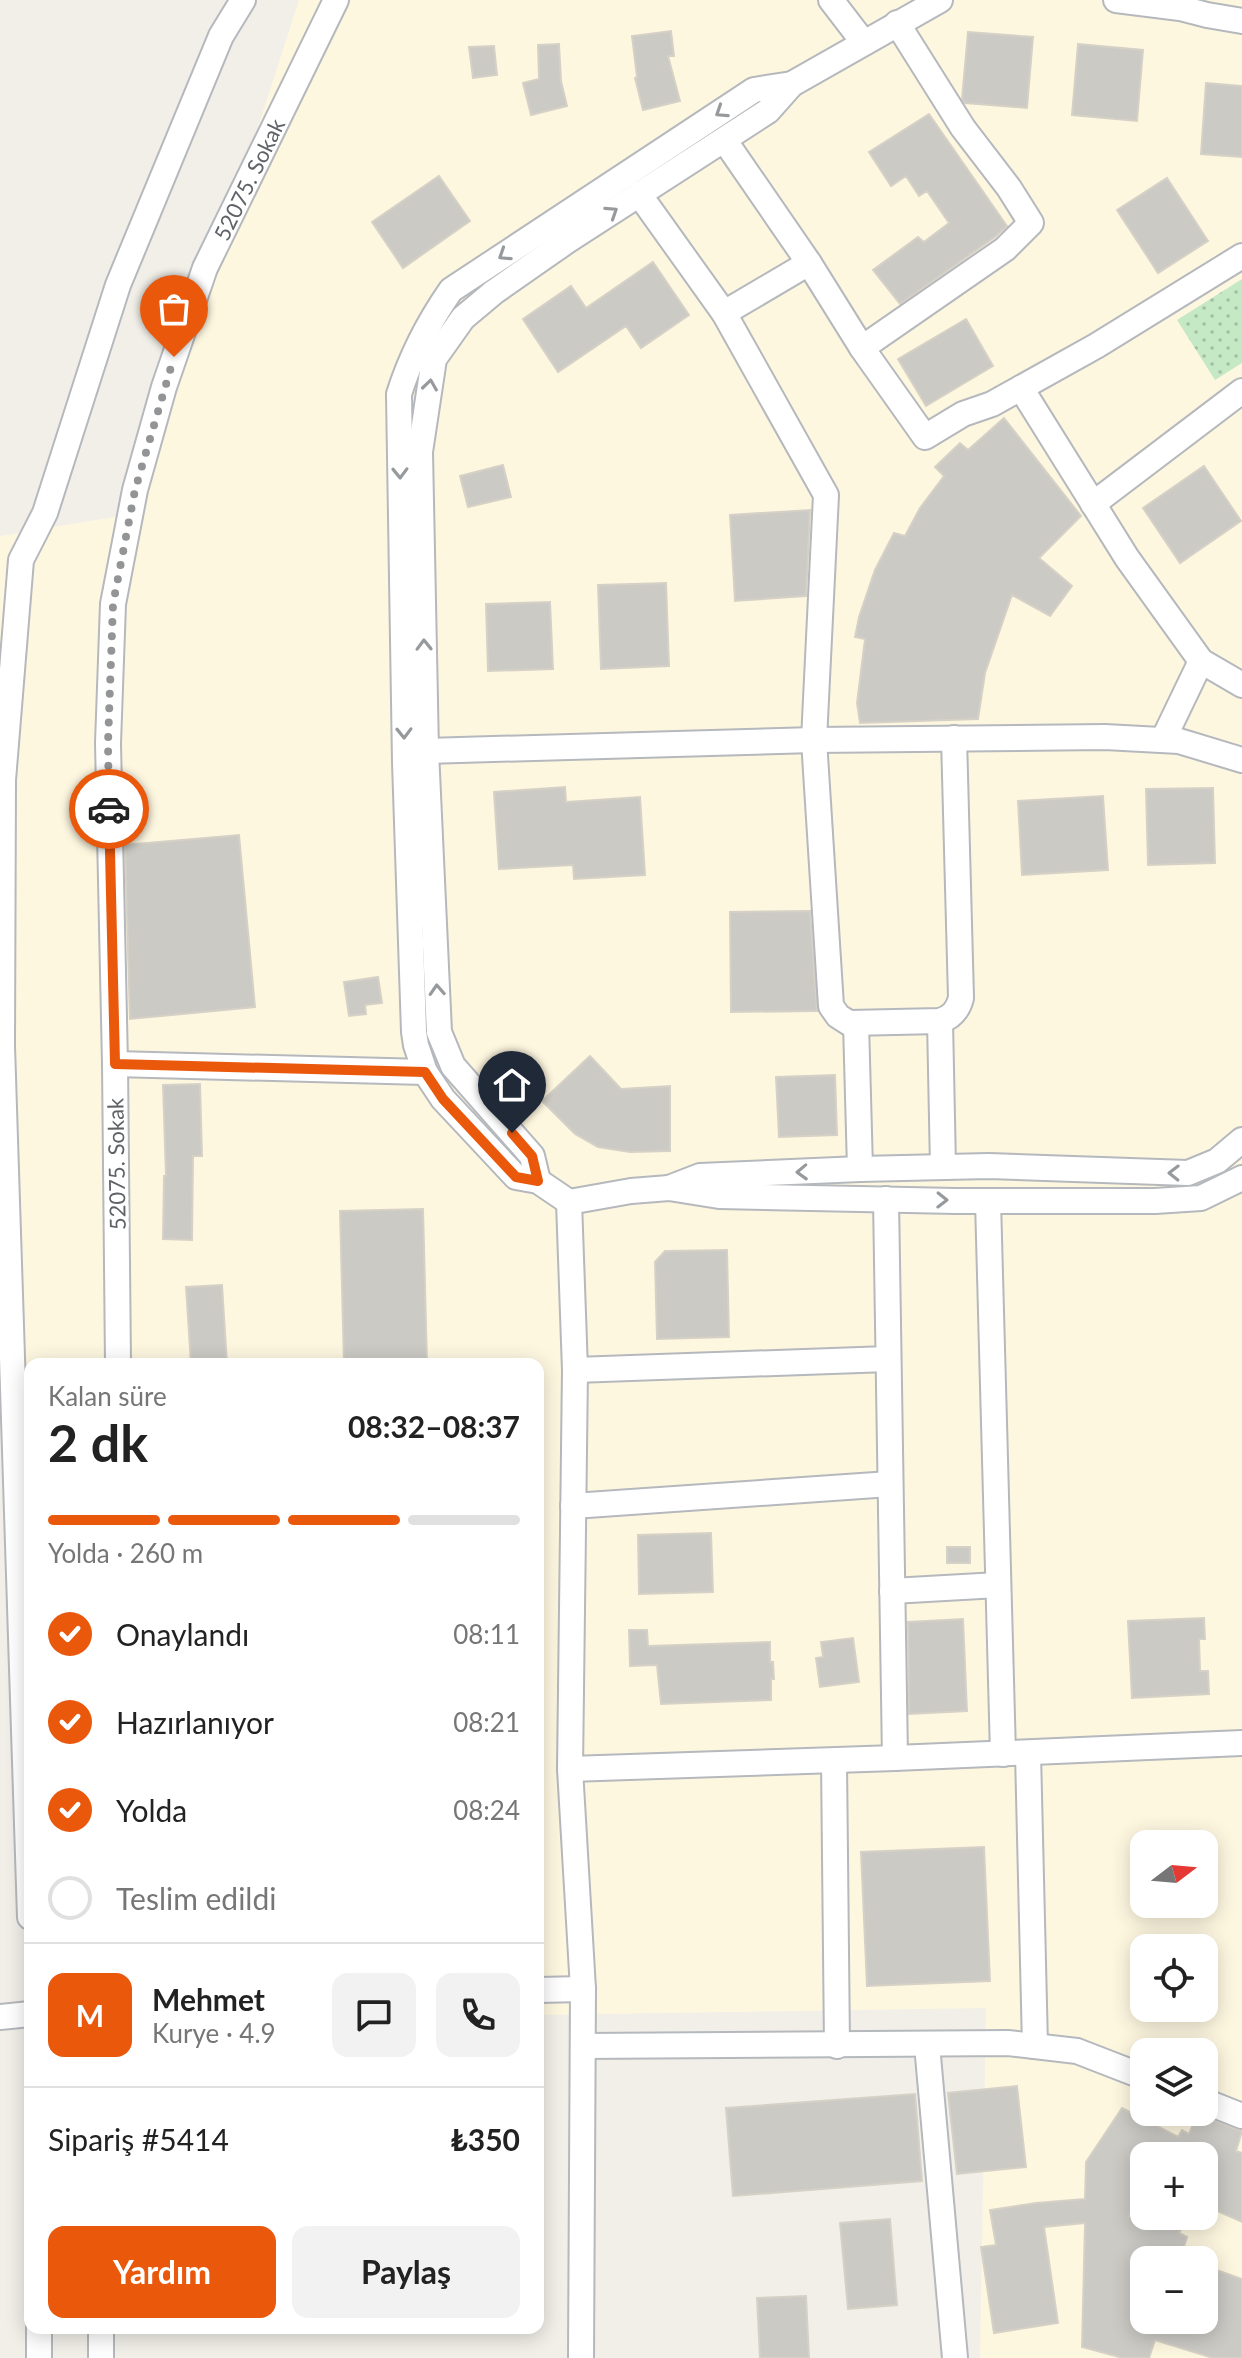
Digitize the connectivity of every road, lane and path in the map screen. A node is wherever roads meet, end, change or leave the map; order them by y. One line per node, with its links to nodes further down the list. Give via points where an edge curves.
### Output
1 (243, 0): 20 (street, via 221,36 118,285 45,513)
2 (336, 0): 31 (street, 52075. Sokak, via 205,268 135,490 113,604 108,743)
3 (831, 0): 9 (street)
4 (940, 0): 8 (street)
5 (1116, 0): 6 (street)
6 (1181, 4): 7 (street)
7 (1242, 21)
8 (897, 23): 9 (street); 16 (street, via 1031,223 1005,249)
9 (864, 43): 10 (street)
10 (792, 84): 11 (street, via 768,111); 32 (street, one-way to 32, via 754,90 451,290 406,371 399,394 405,762 414,1032)
11 (725, 141): 12 (street); 14 (street)
12 (639, 194): 15 (street); 26 (street, one-way to 12, via 420,452 434,359 463,318 494,292)
13 (1242, 256): 17 (street)
14 (809, 263): 15 (street); 16 (street)
15 (724, 313): 24 (street, via 826,495)
16 (862, 348): 17 (street, via 925,437)
17 (1021, 388): 19 (street)
18 (1242, 391): 19 (street)
19 (1093, 504): 21 (street)
20 (11, 562): 30 (street)
21 (1201, 661): 22 (street); 25 (street)
22 (1242, 685)
23 (954, 738): 24 (street); 25 (street); 28 (street, via 961,998 956,1011)
24 (814, 740): 26 (street); 29 (street, via 831,1006 843,1020)
25 (1163, 740): 27 (street)
26 (426, 751): 37 (street, one-way to 26, via 532,1156 453,1066 439,1032)
27 (1242, 760)
28 (940, 1021): 29 (street); 34 (street)
29 (856, 1023): 35 (street)
30 (1, 1046): 45 (street)
31 (115, 1064): 32 (street); 42 (street, 52075. Sokak)
32 (425, 1072): 37 (street, via 443,1099 516,1177)
33 (1242, 1140): 34 (street, one-way to 34, via 1217,1161 1188,1173)
34 (943, 1167): 35 (street)
35 (860, 1169): 38 (street, one-way to 38, via 700,1176)
36 (1242, 1179): 40 (street, via 1201,1198)
37 (538, 1181): 41 (street)
38 (669, 1188): 39 (street, via 719,1196); 41 (street)
39 (886, 1199): 40 (street, one-way to 40); 43 (street)
40 (988, 1201): 48 (street)
41 (569, 1202): 44 (street)
42 (118, 1358)
43 (888, 1359): 44 (street); 46 (street)
44 (575, 1370): 47 (street)
45 (7, 1402): 56 (street)
46 (890, 1484): 47 (street); 49 (street)
47 (573, 1506): 55 (street)
48 (998, 1585): 49 (street); 52 (street)
49 (892, 1591): 53 (street)
50 (1242, 1743): 51 (street)
51 (1028, 1753): 52 (street); 64 (street)
52 (1003, 1754): 53 (street)
53 (895, 1758): 54 (street)
54 (834, 1761): 55 (street); 63 (street)
55 (570, 1769): 57 (street)
56 (24, 1783)
57 (583, 1989): 58 (street); 62 (street)
58 (544, 1990)
59 (24, 2015): 60 (street)
60 (0, 2017)
61 (927, 2045): 63 (street); 64 (street); 73 (street)
62 (583, 2046): 63 (street); 72 (street)
63 (837, 2046)
64 (1035, 2046): 65 (street, via 1077,2051)
65 (1130, 2072)
66 (1218, 2107): 67 (street)
67 (1242, 2116)
68 (39, 2334): 70 (street)
69 (101, 2334): 71 (street)
70 (39, 2358)
71 (101, 2358)
72 (581, 2358)
73 (955, 2358)

